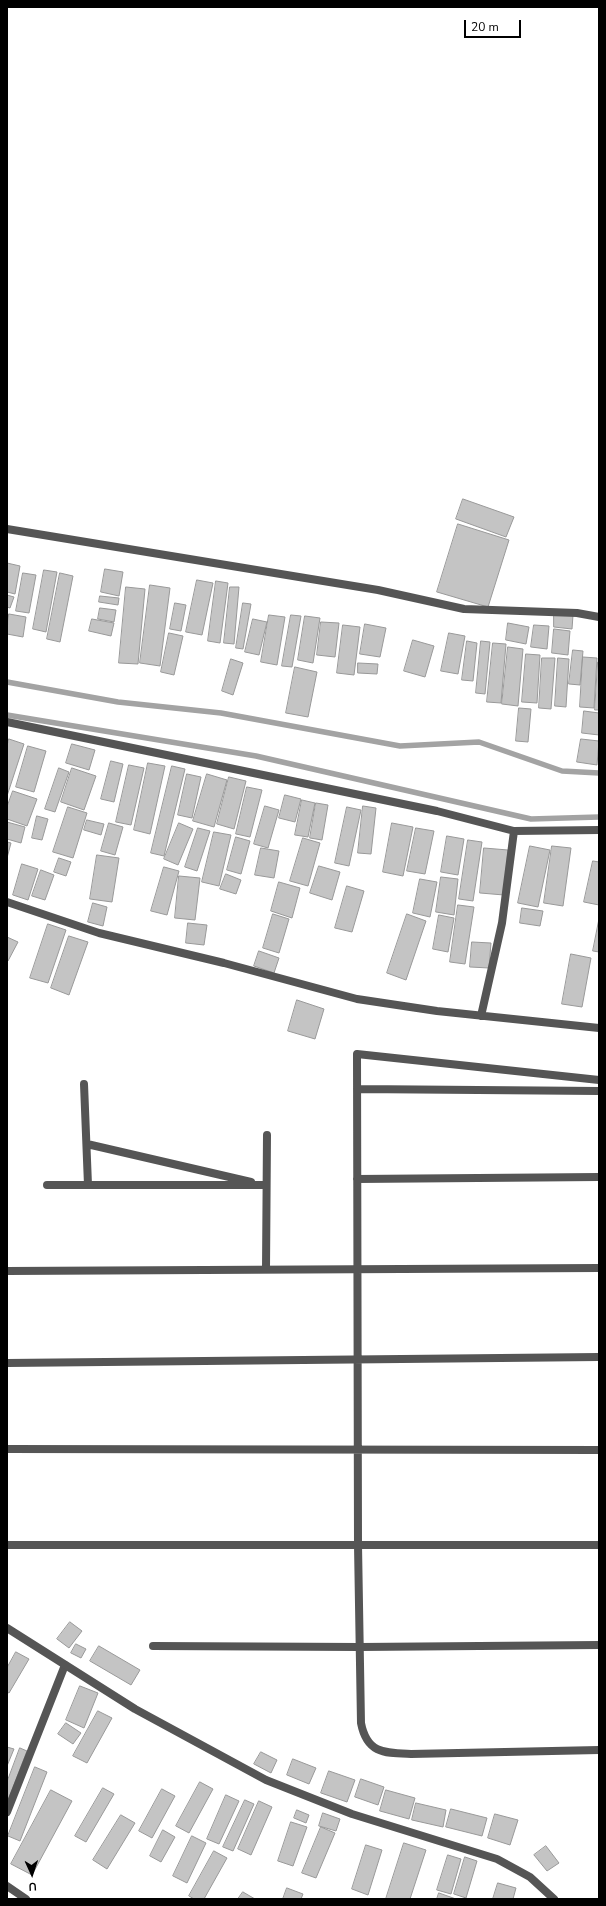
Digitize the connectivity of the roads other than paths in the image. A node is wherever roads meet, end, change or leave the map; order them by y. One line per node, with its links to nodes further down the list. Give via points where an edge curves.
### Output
1 (7, 529): 2 (street, via 378,590 464,609 577,613)
2 (599, 617)
3 (7, 722): 5 (street, via 429,810)
4 (599, 830): 5 (street)
5 (514, 831): 7 (street, via 502,923)
6 (7, 902): 7 (street, via 99,933 224,963 357,1000)
7 (481, 1016): 8 (street)
8 (599, 1028)
9 (599, 1080): 11 (street, via 357,1054)
10 (84, 1084): 14 (street)
11 (357, 1089): 12 (street); 16 (street)
12 (599, 1091)
13 (266, 1135): 19 (street)
14 (87, 1144): 18 (street); 19 (street)
15 (599, 1177): 16 (street)
16 (357, 1179): 22 (street)
17 (47, 1185): 18 (street)
18 (88, 1185): 19 (street)
19 (266, 1185): 21 (street)
20 (599, 1268): 22 (street)
21 (266, 1269): 22 (street); 23 (street)
22 (357, 1269): 25 (street)
23 (7, 1271)
24 (599, 1357): 25 (street)
25 (358, 1360): 26 (street); 28 (street)
26 (7, 1363)
27 (7, 1449): 28 (street)
28 (358, 1450): 29 (street); 31 (street)
29 (599, 1450)
30 (7, 1545): 31 (street)
31 (358, 1545): 32 (street); 36 (street)
32 (599, 1545)
33 (7, 1628): 37 (street)
34 (599, 1645): 36 (street)
35 (152, 1646): 36 (street)
36 (360, 1647): 38 (street, via 362,1723 369,1743 378,1750 412,1754)
37 (66, 1665): 39 (street); 42 (street, via 135,1709 266,1780 352,1814 498,1859 530,1877)
38 (599, 1750)
39 (7, 1812)
40 (7, 1886): 41 (street)
41 (26, 1899)
42 (554, 1899)

